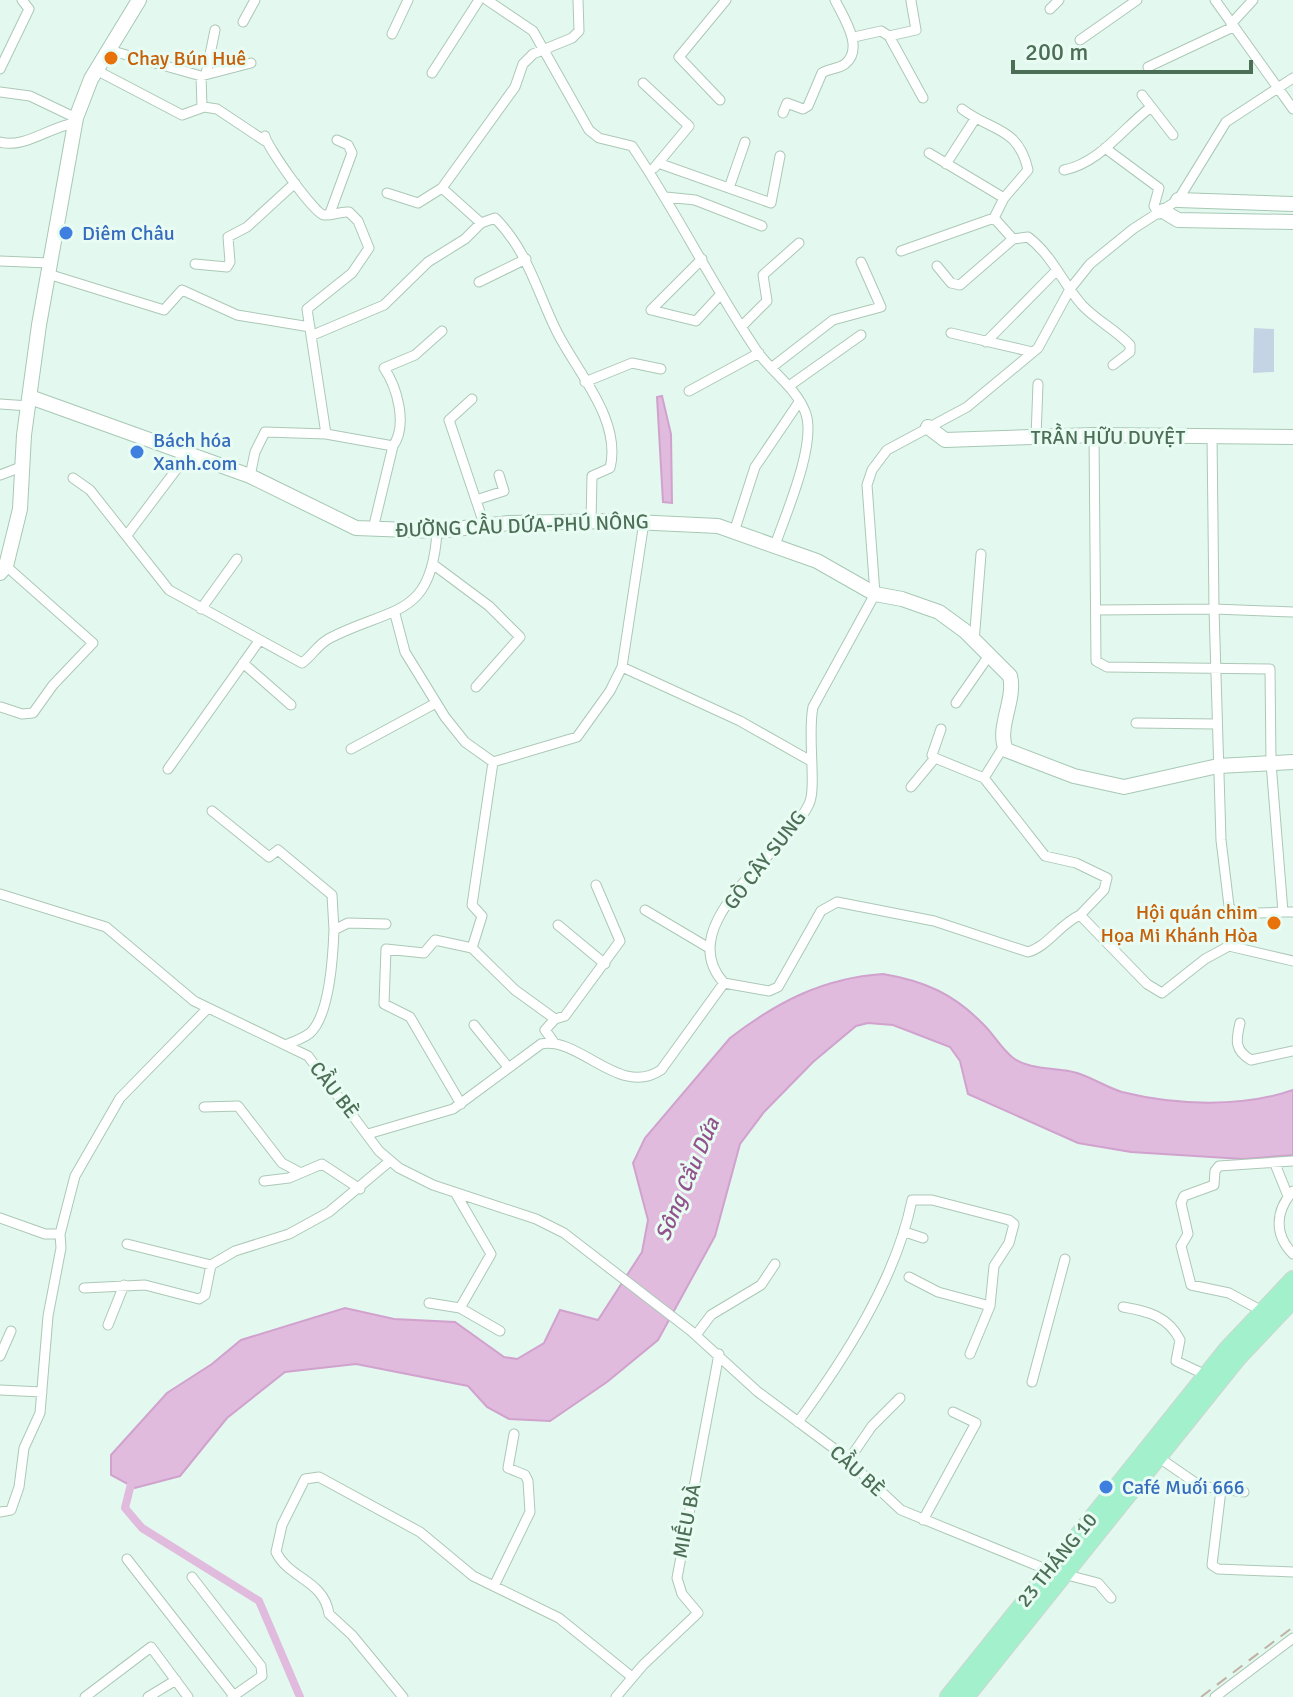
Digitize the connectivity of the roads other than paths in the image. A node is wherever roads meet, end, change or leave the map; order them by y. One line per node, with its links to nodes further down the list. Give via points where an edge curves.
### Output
1 (22, 0): 27 (street, via 29,9)
2 (139, 0): 23 (street)
3 (255, 0): 16 (street)
4 (408, 0): 19 (street)
5 (479, 0): 29 (street)
6 (487, 0): 24 (street, via 533,31)
7 (578, 0): 24 (street, via 579,31)
8 (726, 0): 37 (street, via 679,57)
9 (835, 0): 21 (street)
10 (1059, 0): 15 (street)
11 (1137, 0): 22 (street)
12 (1215, 0): 17 (street)
13 (1253, 0): 17 (street)
14 (911, 1): 20 (street, via 916,30)
15 (1050, 9)
16 (243, 22)
17 (1232, 26): 26 (street); 33 (street)
18 (215, 30): 30 (street)
19 (392, 34)
20 (889, 36): 21 (street, via 881,31); 36 (street)
21 (854, 37): 42 (street, via 847,62 822,73 808,106 787,103)
22 (1080, 40)
23 (109, 50): 28 (street); 30 (street)
24 (545, 50): 55 (street, via 589,130 599,138 632,146); 57 (street, via 523,64 515,87)
25 (251, 63): 30 (street)
26 (1148, 67)
27 (0, 69)
28 (96, 70): 38 (street, via 182,115); 44 (street)
29 (432, 73)
30 (203, 75): 38 (street)
31 (1293, 78): 33 (street)
32 (643, 83): 52 (street, via 689,126)
33 (1278, 87): 41 (street); 62 (street, via 1220,127)
34 (0, 92): 44 (street, via 30,96)
35 (1142, 95): 39 (street)
36 (923, 98)
37 (720, 100)
38 (202, 107): 56 (street, via 225,113 265,138)
39 (1151, 107): 45 (street); 49 (street)
40 (962, 109): 43 (street)
41 (1293, 109)
42 (783, 113)
43 (975, 119): 53 (street); 61 (street, via 1002,129 1025,155 1028,170)
44 (75, 121): 47 (street, via 22,143); 81 (street)
45 (1173, 135)
46 (337, 140): 65 (street, via 352,153)
47 (0, 142)
48 (745, 142): 58 (street)
49 (1105, 148): 54 (street, via 1077,168); 66 (street, via 1159,188 1154,206)
50 (929, 153): 53 (street)
51 (780, 156): 58 (street, via 771,203)
52 (658, 163): 55 (street); 58 (street)
53 (946, 164): 61 (street)
54 (1064, 170)
55 (650, 173): 60 (street)
56 (295, 183): 65 (street, via 311,207); 79 (street, via 247,227 228,237 227,267)
57 (442, 188): 59 (street, via 418,203); 70 (street)
58 (729, 188)
59 (387, 193)
60 (666, 197): 71 (street, via 695,200); 76 (street)
61 (1004, 198): 67 (street)
62 (1178, 200): 63 (street); 66 (street)
63 (1226, 203): 64 (street); 68 (street)
64 (1293, 204)
65 (330, 213): 87 (street, via 353,215 366,235 368,253 352,273 309,305)
66 (1161, 213): 68 (street, via 1178,220); 84 (street, via 1098,255)
67 (994, 218): 72 (street); 74 (street)
68 (1226, 221): 69 (street)
69 (1293, 222)
70 (481, 223): 75 (street, via 497,220); 87 (street, via 428,262 384,305)
71 (762, 226)
72 (1013, 239): 80 (street, via 960,285 951,283); 82 (street, via 1028,237 1042,248)
73 (799, 243): 86 (street, via 763,275 767,301)
74 (901, 251)
75 (526, 259): 83 (street); 97 (street, via 557,333)
76 (702, 259): 85 (street); 85 (street, via 651,310 696,321)
77 (0, 261): 81 (street)
78 (861, 262): 95 (street, via 881,307 833,320)
79 (195, 264)
80 (937, 266)
81 (48, 269): 87 (street, via 164,310 182,290 237,315); 102 (street)
82 (1055, 272): 84 (street); 91 (street)
83 (479, 282)
84 (1070, 289): 92 (street); 94 (street, via 1083,307 1130,345 1130,352)
85 (721, 294): 86 (street)
86 (743, 325): 93 (street)
87 (311, 331): 106 (street)
88 (442, 331): 111 (street, via 415,355 384,368 397,387 399,438)
89 (951, 333): 91 (street)
90 (861, 335): 99 (street)
91 (986, 342): 92 (street)
92 (1032, 352): 105 (street, via 967,407)
93 (759, 353): 95 (street); 100 (street)
94 (1113, 365)
95 (771, 368): 99 (street)
96 (661, 369): 97 (street, via 632,363)
97 (585, 382): 119 (street, via 600,407 611,444 610,468 592,476)
98 (1038, 384): 109 (street)
99 (789, 386): 103 (street)
100 (689, 391)
101 (472, 399): 118 (street, via 449,420)
102 (30, 401): 104 (street); 112 (street, ĐƯỜNG CẦU DỨA-PHÚ NÔNG); 113 (street)
103 (799, 402): 124 (street, via 755,467); 126 (street, via 806,415 805,443)
104 (0, 404)
105 (928, 427): 109 (street, TRẦN HỮU DUYỆT, via 945,440); 131 (street, via 887,450 867,485)
106 (326, 434): 111 (street); 116 (street, via 265,432)
107 (1094, 435): 108 (street, TRẦN HỮU DUYỆT); 109 (street, TRẦN HỮU DUYỆT); 134 (street)
108 (1212, 436): 110 (street, TRẦN HỮU DUYỆT); 133 (street)
109 (1036, 437)
110 (1293, 437)
111 (393, 446): 122 (street)
112 (188, 454): 116 (street, ĐƯỜNG CẦU DỨA-PHÚ NÔNG); 125 (street)
113 (21, 467): 114 (street); 130 (street, via 20,509)
114 (0, 475)
115 (499, 475): 118 (street, via 504,491)
116 (250, 476): 122 (street, ĐƯỜNG CẦU DỨA-PHÚ NÔNG, via 345,525)
117 (73, 478): 125 (street, via 90,490)
118 (476, 500): 121 (street)
119 (591, 521): 120 (street, ĐƯỜNG CẦU DỨA-PHÚ NÔNG); 121 (street, ĐƯỜNG CẦU DỨA-PHÚ NÔNG)
120 (644, 522): 124 (street, ĐƯỜNG CẦU DỨA-PHÚ NÔNG, via 718,526); 141 (street)
121 (484, 524): 123 (street, ĐƯỜNG CẦU DỨA-PHÚ NÔNG)
122 (373, 529): 123 (street, ĐƯỜNG CẦU DỨA-PHÚ NÔNG)
123 (437, 531): 129 (street)
124 (734, 532): 126 (street, ĐƯỜNG CẦU DỨA-PHÚ NÔNG)
125 (127, 535): 132 (street, via 169,590)
126 (775, 545): 131 (street, ĐƯỜNG CẦU DỨA-PHÚ NÔNG, via 817,561)
127 (981, 554): 138 (street)
128 (237, 559): 132 (street)
129 (434, 565): 136 (street, via 421,588); 143 (street, via 520,637)
130 (3, 569): 147 (street, via 93,643 33,713)
131 (875, 594): 138 (street, ĐƯỜNG CẦU DỨA-PHÚ NÔNG, via 939,612); 154 (street, GÒ CÂY SUNG, via 813,707)
132 (201, 609): 137 (street)
133 (1214, 609): 134 (street); 135 (street); 142 (street)
134 (1096, 610): 142 (street, via 1099,665)
135 (1293, 612)
136 (395, 614): 137 (street, via 328,639 302,663); 144 (street, via 405,652)
137 (259, 641): 140 (street)
138 (974, 642): 139 (street, ĐƯỜNG CẦU DỨA-PHÚ NÔNG)
139 (988, 657): 145 (street); 151 (street, ĐƯỜNG CẦU DỨA-PHÚ NÔNG, via 1010,676 1012,685)
140 (243, 663): 146 (street); 159 (street)
141 (622, 667): 154 (street, via 740,721); 155 (street, via 577,737)
142 (1214, 667): 149 (street); 157 (street, via 1270,669)
143 (476, 687)
144 (436, 703): 152 (street); 155 (street, via 465,742)
145 (956, 703)
146 (291, 705)
147 (1, 707)
148 (1136, 723): 149 (street)
149 (1216, 724): 158 (street)
150 (941, 729): 153 (street)
151 (1004, 746): 158 (street, via 1017,756 1112,786); 160 (street)
152 (351, 749)
153 (935, 758): 160 (street); 161 (street)
154 (809, 760): 172 (street, GÒ CÂY SUNG, via 810,803 728,905)
155 (493, 762): 171 (street, via 472,905 482,916)
156 (1293, 762): 157 (street)
157 (1271, 763): 158 (street); 166 (street)
158 (1218, 766): 166 (street, via 1231,910)
159 (168, 769)
160 (984, 778): 167 (street, via 1045,856 1107,878 1104,890)
161 (911, 787)
162 (212, 811): 170 (street, via 269,857 278,850 332,895)
163 (596, 885): 174 (street, via 620,941)
164 (0, 894): 176 (street, CẦU BÈ, via 106,927)
165 (645, 910): 172 (street)
166 (1288, 912)
167 (1080, 915): 173 (street, via 1159,993 1229,946); 175 (street, via 1028,952 934,921 837,902 821,911 778,987 769,991)
168 (386, 924): 170 (street, via 348,923)
169 (558, 925): 174 (street)
170 (334, 930): 181 (street, via 322,1012 308,1035)
171 (472, 948): 177 (street); 184 (street, via 435,940 424,953 386,949 384,1004 410,1017)
172 (709, 948): 175 (street, via 712,967)
173 (1293, 961)
174 (605, 964): 177 (street, via 565,1016)
175 (724, 983): 180 (street, via 668,1062 650,1076 608,1071)
176 (208, 1008): 181 (street, CẦU BÈ); 197 (street, via 120,1098 75,1176)
177 (555, 1019): 180 (street, via 545,1030)
178 (1240, 1023): 182 (street, via 1236,1042 1240,1054 1251,1060)
179 (474, 1025): 183 (street)
180 (553, 1041): 183 (street)
181 (288, 1044): 186 (street, CẦU BÈ, via 313,1061)
182 (1293, 1051)
183 (508, 1067): 184 (street)
184 (461, 1104): 186 (street)
185 (204, 1107): 190 (street, via 238,1106 282,1163)
186 (368, 1134): 187 (street, CẦU BÈ)
187 (390, 1161): 192 (street); 194 (street, CẦU BÈ, via 417,1179)
188 (1293, 1161): 189 (street)
189 (1275, 1164): 193 (street); 213 (street, via 1219,1166 1212,1186 1184,1196 1181,1203 1188,1234 1181,1246 1191,1285 1229,1293)
190 (301, 1173): 191 (street); 192 (street, via 322,1164)
191 (264, 1181)
192 (360, 1189): 203 (street, via 301,1228)
193 (1291, 1193): 200 (street, via 1278,1234)
194 (456, 1194): 212 (street, via 491,1254); 217 (street, CẦU BÈ, via 552,1227)
195 (0, 1218): 197 (street)
196 (905, 1232): 198 (street); 210 (street, via 912,1200 932,1200 1014,1224 994,1266); 227 (street, via 864,1324)
197 (60, 1234): 224 (street)
198 (923, 1238)
199 (127, 1244): 203 (street)
200 (1293, 1254)
201 (1065, 1259): 222 (street)
202 (775, 1264): 217 (street, via 761,1285 711,1315)
203 (211, 1265): 206 (street, via 205,1295 199,1299)
204 (909, 1277): 210 (street, via 938,1292)
205 (1293, 1279): 213 (main road, 23 THÁNG 10)
206 (124, 1285): 207 (street); 214 (street)
207 (84, 1288)
208 (1293, 1300): 229 (main road, 23 THÁNG 10)
209 (429, 1303): 212 (street)
210 (990, 1306): 219 (street)
211 (1123, 1307): 221 (street, via 1163,1319 1180,1340 1176,1361)
212 (460, 1308): 216 (street)
213 (1262, 1311): 221 (main road, 23 THÁNG 10)
214 (108, 1325)
215 (11, 1331): 220 (street)
216 (500, 1331)
217 (694, 1333): 218 (street, CẦU BÈ)
218 (719, 1354): 227 (street, CẦU BÈ); 242 (street, MIẾU BÀ, via 677,1578 698,1613)
219 (970, 1354)
220 (0, 1356)
221 (1206, 1375): 236 (main road, 23 THÁNG 10)
222 (1032, 1382)
223 (0, 1390): 224 (street)
224 (42, 1392): 233 (street, via 40,1413 24,1448 17,1497 11,1510)
225 (900, 1398): 230 (street)
226 (953, 1412): 234 (street, via 976,1423)
227 (798, 1422): 230 (street, CẦU BÈ)
228 (514, 1434): 239 (street, via 508,1468 528,1481 530,1512)
229 (1158, 1457): 231 (street, via 1193,1483); 236 (main road, 23 THÁNG 10)
230 (848, 1461): 234 (street, CẦU BÈ, via 901,1510)
231 (1221, 1490): 232 (street); 237 (street, via 1212,1565)
232 (1244, 1492)
233 (0, 1512)
234 (923, 1520): 236 (street, CẦU BÈ)
235 (127, 1559): 244 (street)
236 (1056, 1572): 240 (street, CẦU BÈ, via 1098,1583); 250 (main road, 23 THÁNG 10); 251 (main road, 23 THÁNG 10)
237 (1293, 1572)
238 (192, 1577): 244 (street, via 261,1666 257,1682)
239 (494, 1586): 242 (street, via 559,1618); 248 (street, via 460,1568 420,1532 319,1477 305,1479 276,1540 280,1560 313,1583 329,1614)
240 (1111, 1598)
241 (1293, 1638): 252 (street)
242 (632, 1677): 249 (street, MIẾU BÀ)
243 (176, 1680): 245 (street, via 151,1647); 246 (street); 247 (street)
244 (233, 1696)
245 (85, 1697)
246 (148, 1697)
247 (188, 1697)
248 (403, 1697)
249 (616, 1697)
250 (948, 1697)
251 (966, 1697)
252 (1215, 1697)

